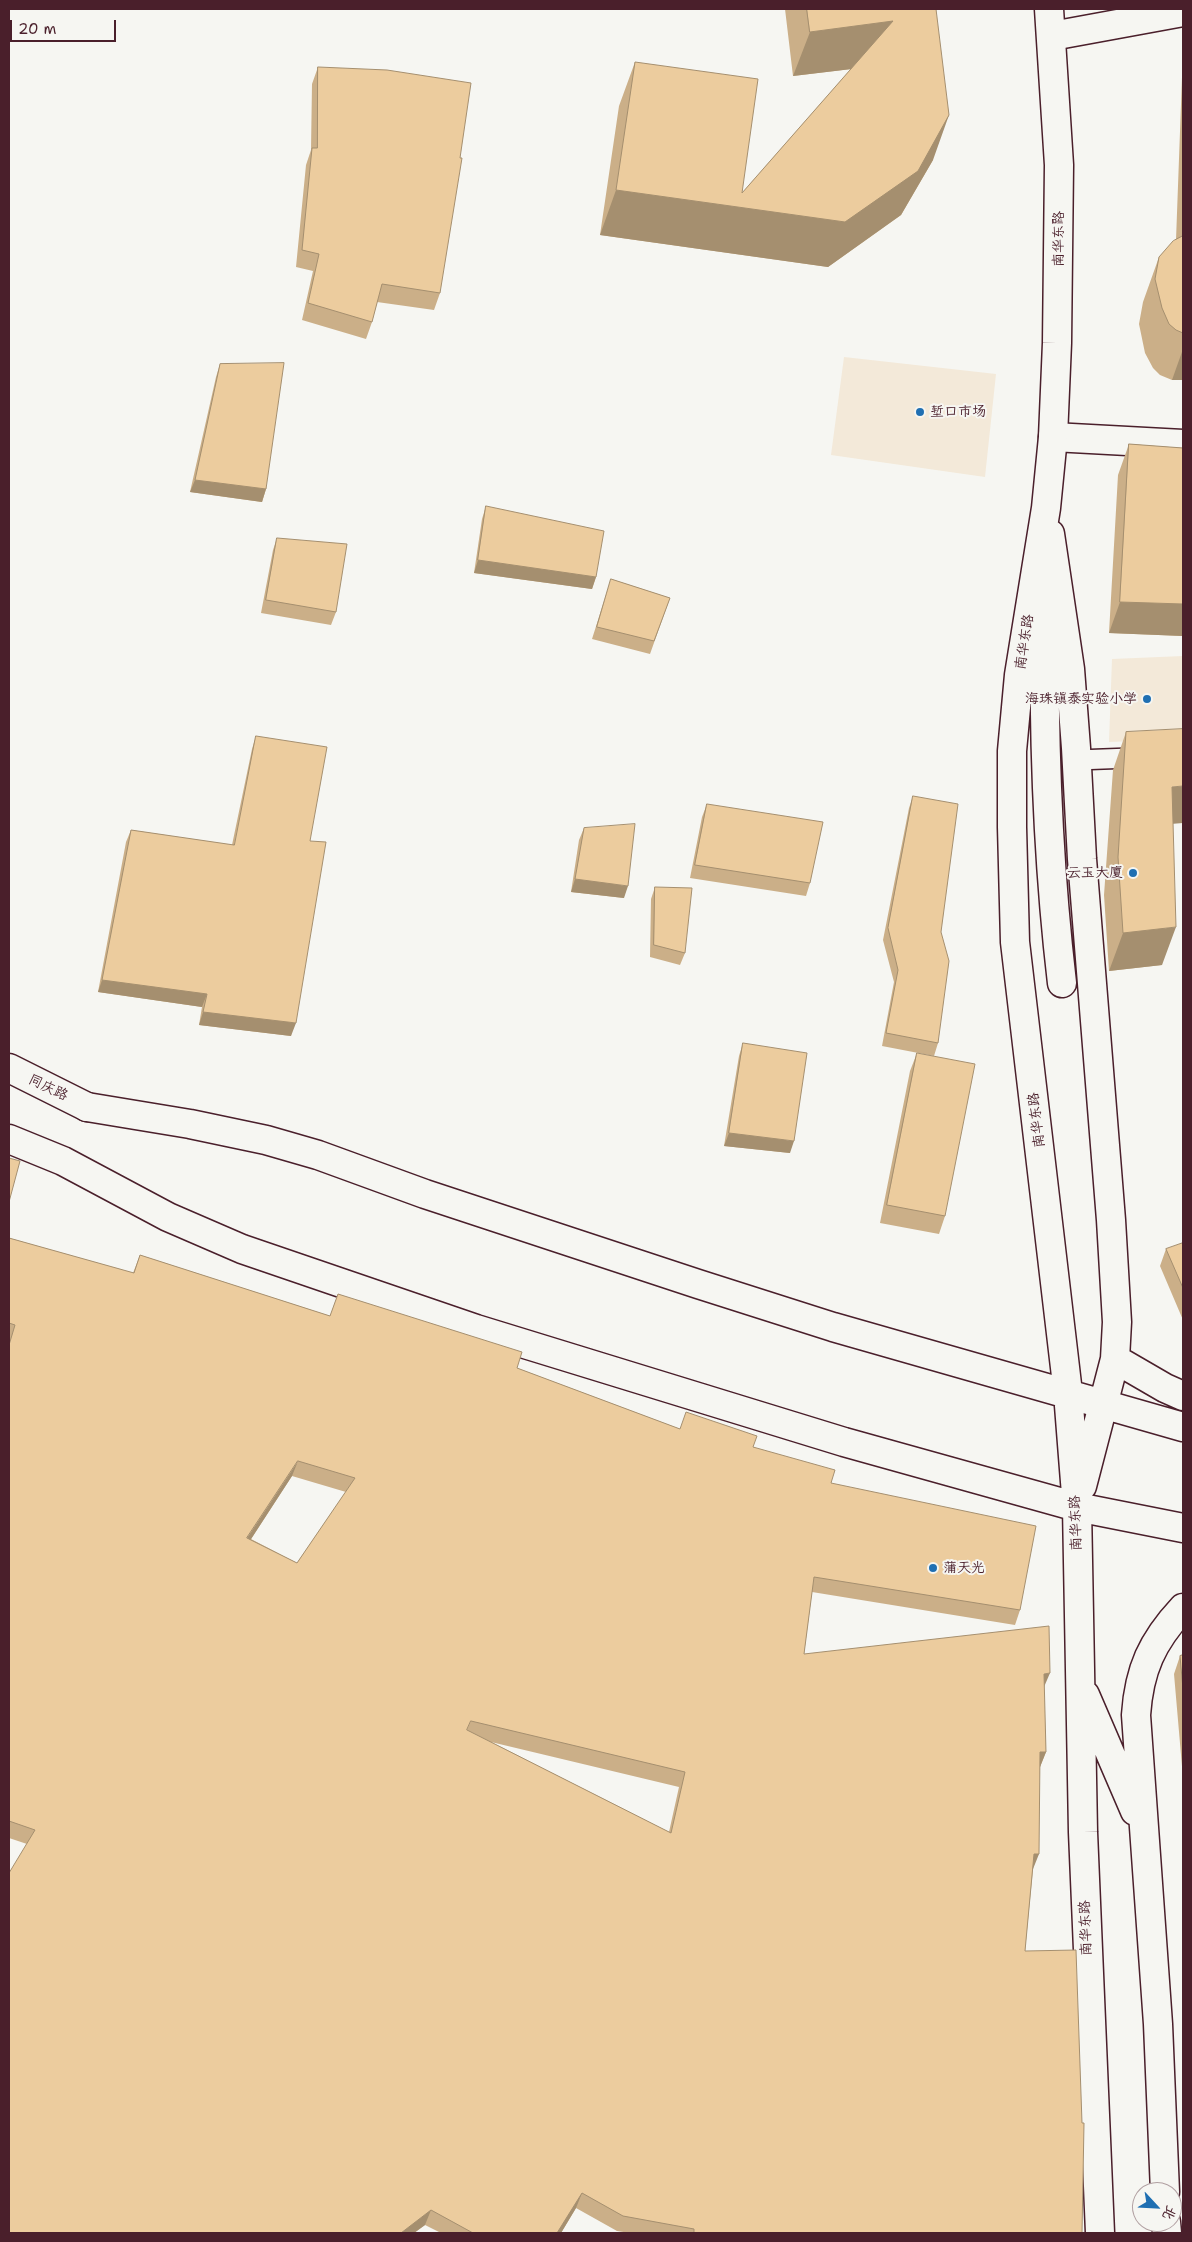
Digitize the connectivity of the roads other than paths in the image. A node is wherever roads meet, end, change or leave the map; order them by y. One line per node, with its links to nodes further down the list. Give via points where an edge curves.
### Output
1 (1049, 9): 3 (street, 南华东路)
2 (1183, 12): 3 (street)
3 (1052, 36): 4 (street, 南华东路, via 1060,166 1058,343)
4 (1053, 437): 5 (street); 6 (street, 南华东路)
5 (1183, 444)
6 (1046, 508): 8 (street, via 1070,669); 9 (street, via 1046,789 1052,900); 13 (street, 南华东路, via 1019,675 1012,751 1012,828 1015,942)
7 (1183, 756): 8 (lane)
8 (1077, 760): 12 (street, via 1111,1220)
9 (1062, 983)
10 (9, 1068): 13 (street, 同庆路, via 87,1107 266,1140 833,1327)
11 (9, 1138): 17 (street, via 63,1161 168,1217 242,1249 430,1313 705,1400)
12 (1115, 1359): 14 (street); 15 (street)
13 (1068, 1393): 15 (street, 同庆路); 17 (street, 南华东路)
14 (1183, 1396)
15 (1104, 1404): 16 (street, 同庆路); 17 (street)
16 (1183, 1426)
17 (1076, 1507): 18 (street); 20 (street, 南华东路)
18 (1183, 1528)
19 (1183, 1608): 21 (street, via 1159,1636 1138,1686 1136,1741)
20 (1079, 1682): 21 (street); 23 (street, 南华东路, via 1088,1984)
21 (1145, 1833): 22 (street)
22 (1165, 2182)
23 (1100, 2233)

